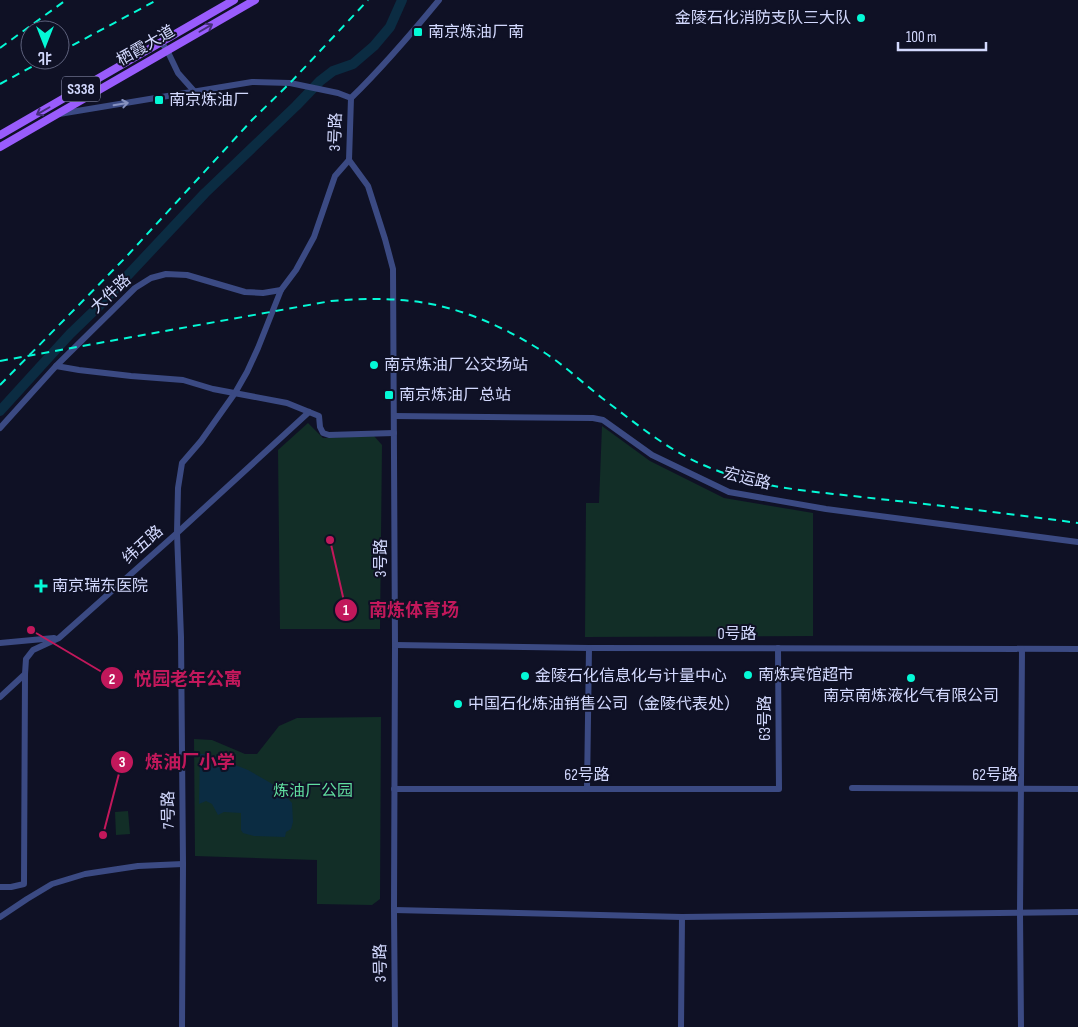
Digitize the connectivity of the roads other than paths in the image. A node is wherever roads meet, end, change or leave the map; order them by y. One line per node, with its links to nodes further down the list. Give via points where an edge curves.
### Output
1 (234, 0): 4 (main road, 栖霞大道 / S338)
2 (255, 0): 5 (main road, 栖霞大道 / S338, one-way to 2)
3 (439, 0): 7 (street)
4 (161, 42): 5 (street); 9 (main road, 栖霞大道 / S338, one-way to 9)
5 (167, 50): 6 (street, via 178,73); 8 (main road, 栖霞大道 / S338)
6 (194, 92): 7 (street, via 252,82 290,82); 8 (street, one-way to 6)
7 (351, 98): 11 (street, 3号路)
8 (56, 114): 10 (main road, 栖霞大道 / S338)
9 (0, 136)
10 (0, 147)
11 (349, 160): 12 (street, 7号路, via 335,176 314,237); 16 (street, 3号路, via 368,186 393,269)
12 (281, 290): 13 (street, 大件路, via 245,292 187,275 166,274 151,278 135,288); 14 (street, 7号路, via 258,348)
13 (56, 366): 14 (street, via 183,380); 17 (street, 大件路)
14 (234, 393): 15 (street, via 287,403); 19 (street, 7号路, via 182,463)
15 (309, 412): 18 (street, via 319,416 323,433 329,435); 19 (street, 纬五路)
16 (394, 416): 18 (street, 3号路); 20 (street, 宏运路, via 592,418 602,420 652,456 729,492 826,509)
17 (0, 428)
18 (394, 433): 23 (street, 3号路)
19 (177, 533): 21 (street, 纬五路); 36 (street, 7号路)
20 (1078, 542)
21 (60, 638): 22 (street); 28 (street, 纬五路, via 33,650 26,659)
22 (0, 643)
23 (395, 645): 24 (street, 0号路); 31 (street, 3号路)
24 (589, 648): 25 (street, 0号路); 32 (street)
25 (778, 648): 26 (street, 0号路); 33 (street, 63号路)
26 (1022, 649): 27 (street, 0号路); 34 (street)
27 (1078, 649)
28 (25, 674): 29 (street); 37 (street, via 24,884)
29 (0, 697)
30 (852, 788): 34 (street, 62号路)
31 (394, 789): 32 (street, 62号路); 38 (street, 3号路)
32 (587, 789): 33 (street, 62号路)
33 (779, 789)
34 (1022, 789): 35 (street, 62号路); 40 (street)
35 (1078, 789)
36 (183, 864): 41 (street, via 138,866 85,874 52,884); 43 (street, 7号路)
37 (0, 887)
38 (394, 910): 42 (street); 44 (street, 3号路)
39 (1078, 912): 40 (street)
40 (1020, 913): 42 (street); 46 (street)
41 (0, 917)
42 (682, 917): 45 (street)
43 (182, 1027)
44 (395, 1027)
45 (681, 1027)
46 (1021, 1027)

